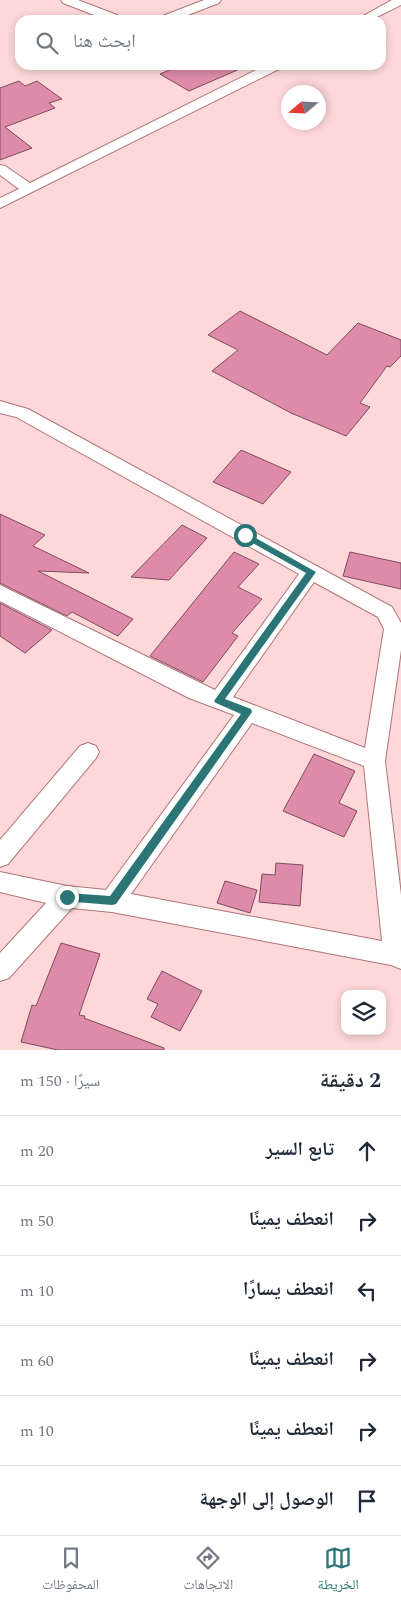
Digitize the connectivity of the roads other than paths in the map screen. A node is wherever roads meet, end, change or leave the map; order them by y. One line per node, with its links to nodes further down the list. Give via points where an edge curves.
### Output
1 (67, 0): 4 (street)
2 (215, 0): 5 (street)
3 (401, 0): 6 (street)
4 (105, 15)
5 (177, 15)
6 (372, 15)
7 (266, 70): 9 (street)
8 (0, 169): 9 (street)
9 (30, 189): 10 (street)
10 (0, 204)
11 (0, 407): 12 (street, via 22,413)
12 (311, 572): 14 (street, via 385,612); 15 (street)
13 (0, 592): 15 (street)
14 (397, 639): 18 (street)
15 (219, 701): 16 (street)
16 (248, 712): 18 (street); 22 (street)
17 (88, 752): 19 (street)
18 (374, 761): 23 (street)
19 (0, 857)
20 (0, 882): 21 (street)
21 (67, 897): 22 (street); 24 (street)
22 (112, 901): 23 (street)
23 (398, 957)
24 (0, 970)

